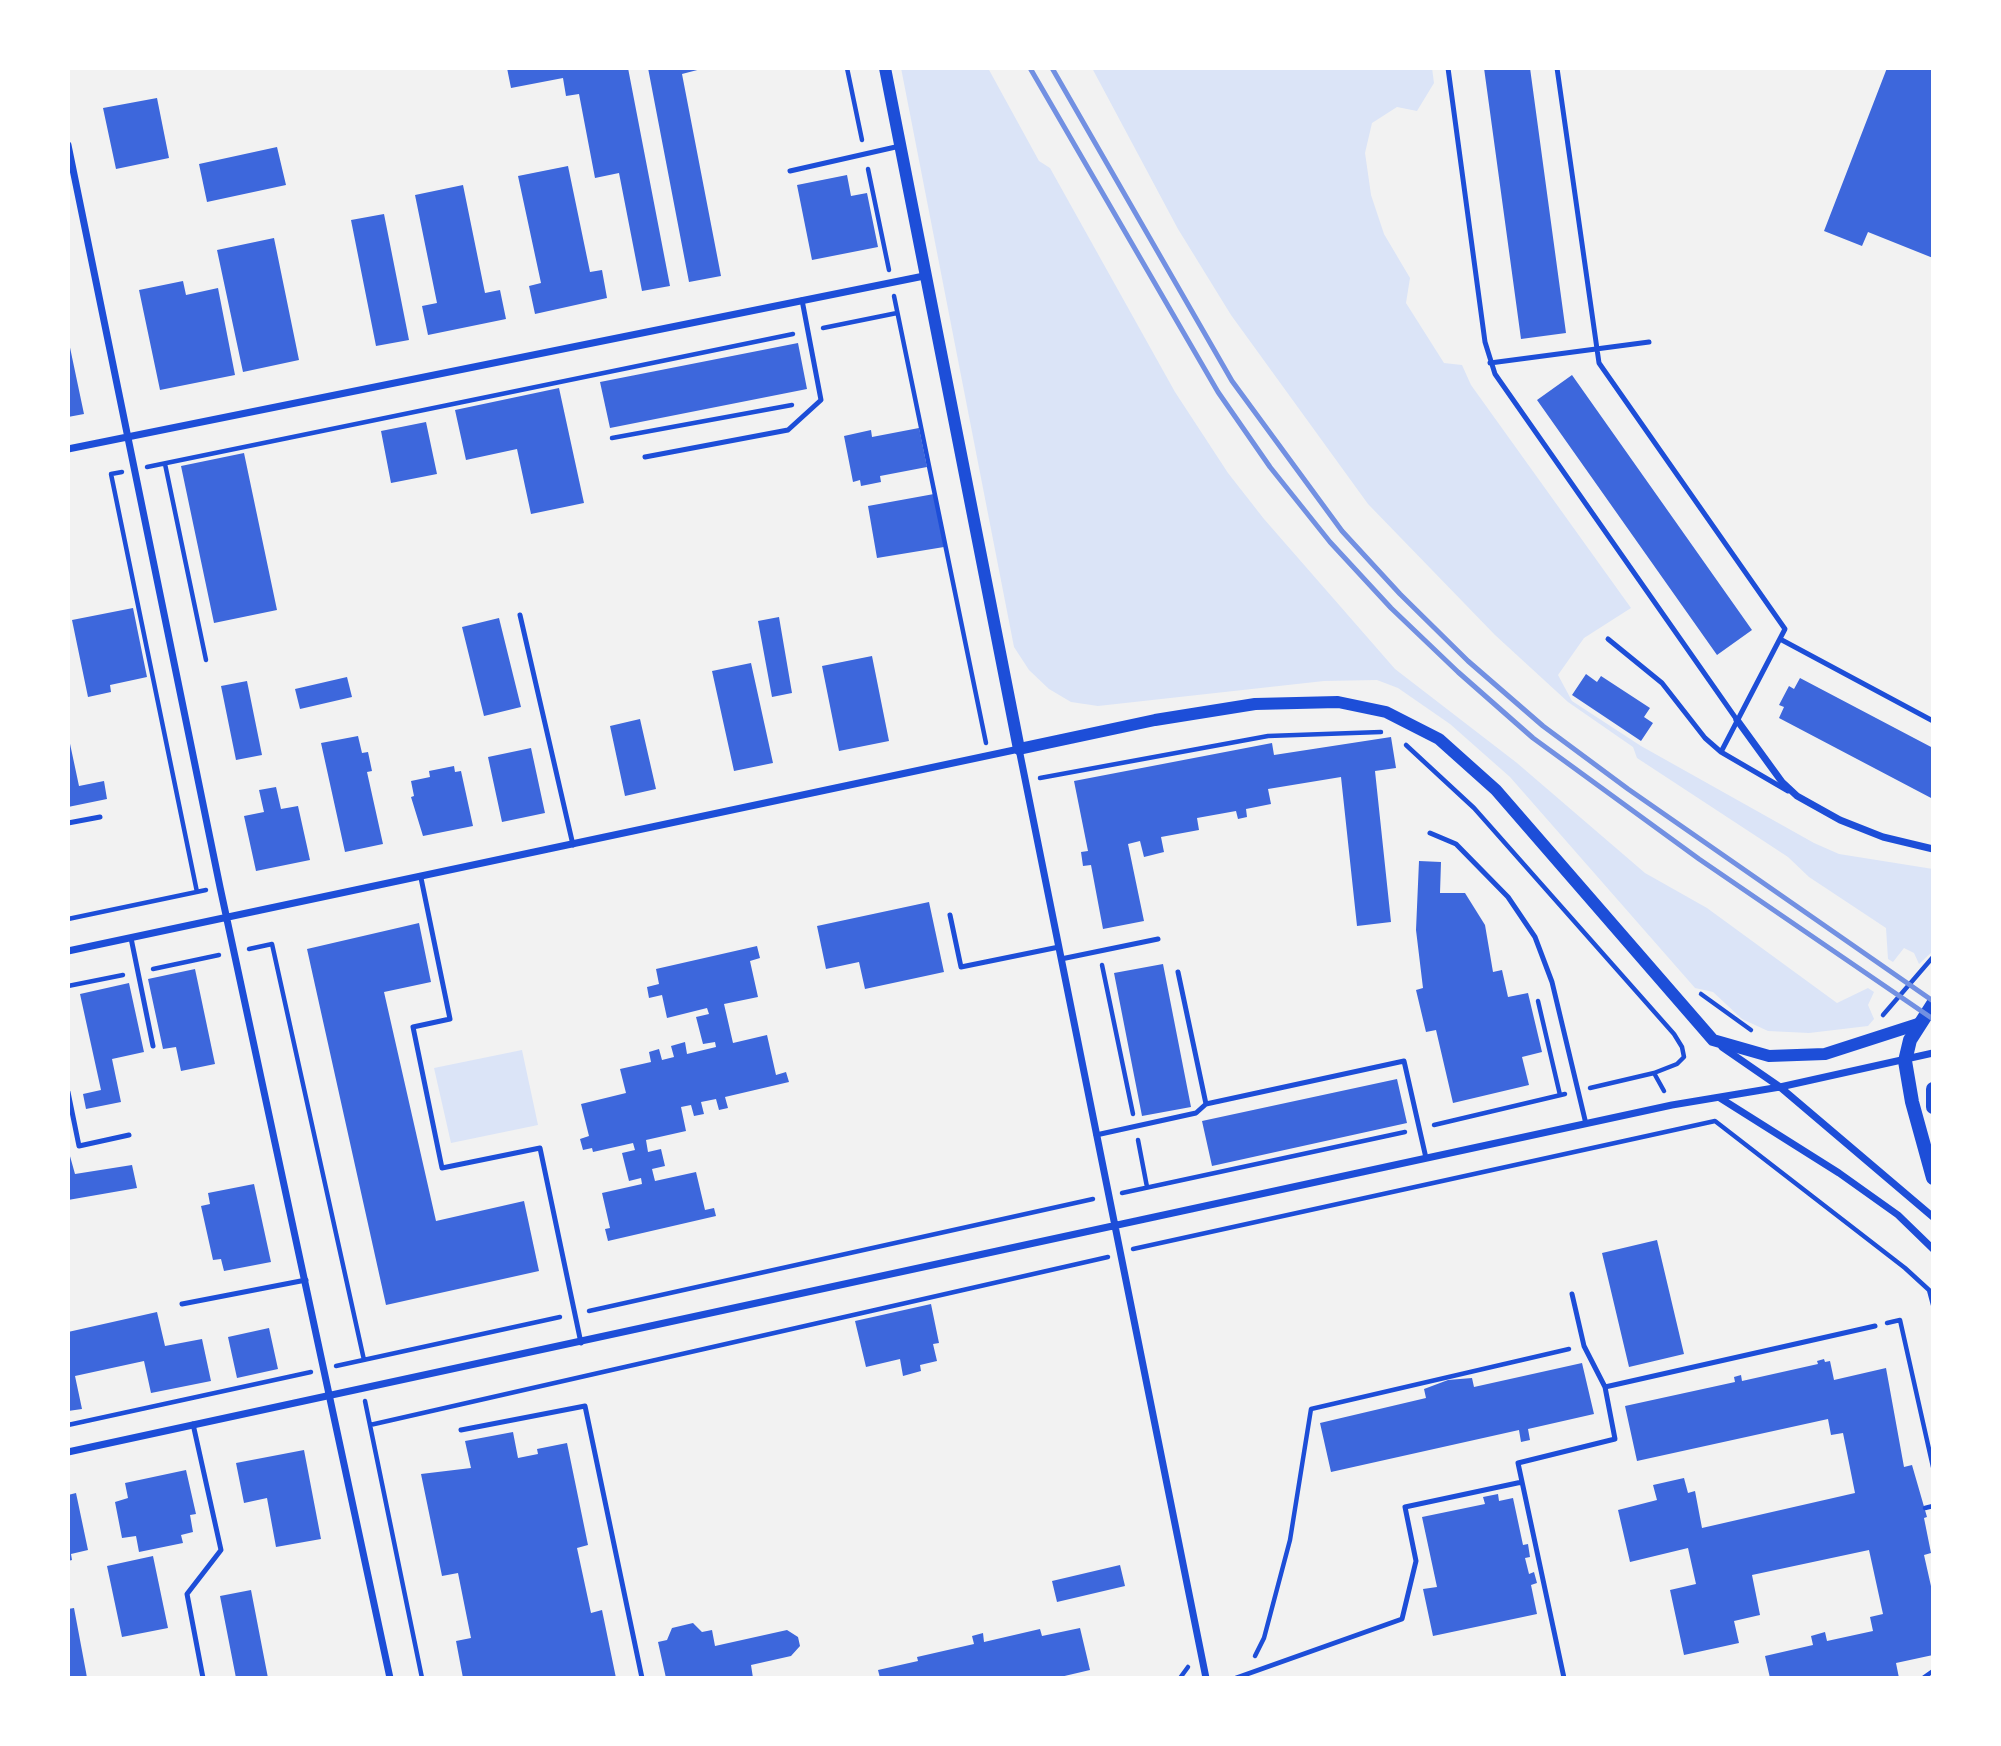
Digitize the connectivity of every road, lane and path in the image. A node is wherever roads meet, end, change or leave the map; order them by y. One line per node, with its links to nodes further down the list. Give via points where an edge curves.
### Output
1 (847, 68): 7 (path)
2 (885, 68): 6 (street)
3 (1448, 68): 16 (lane)
4 (1557, 68): 15 (lane)
5 (68, 145): 18 (street)
6 (900, 146): 7 (lane); 9 (street)
7 (865, 154): 8 (lane); 10 (path)
8 (790, 171)
9 (924, 276): 10 (street); 32 (street)
10 (891, 282): 11 (street); 12 (path)
11 (802, 300): 13 (lane); 18 (street)
12 (897, 313): 13 (path); 34 (path)
13 (809, 331): 17 (lane); 22 (path)
14 (1649, 342): 15 (lane)
15 (1596, 349): 16 (lane); 26 (lane, via 1606,374 1785,629)
16 (1490, 363): 28 (lane, via 1504,390)
17 (821, 400): 19 (path); 21 (lane, via 788,430)
18 (126, 437): 20 (street); 23 (street)
19 (612, 438)
20 (68, 449)
21 (645, 457)
22 (165, 464): 23 (path); 27 (path)
23 (133, 470): 43 (street); 44 (path, via 111,474)
24 (520, 615): 40 (lane)
25 (1608, 639): 33 (lane, via 1662,682 1704,738)
26 (1780, 639): 28 (lane); 29 (lane)
27 (206, 660)
28 (1737, 720): 33 (lane); 36 (street)
29 (1933, 721)
30 (1384, 732): 35 (path, via 1268,736)
31 (1405, 744): 56 (path, via 1474,808)
32 (1019, 749): 34 (street); 35 (street); 53 (street, via 1255,704 1338,702 1386,712 1439,739 1496,790)
33 (1721, 752): 36 (lane)
34 (989, 758): 40 (street)
35 (1025, 781): 50 (street)
36 (1797, 796): 41 (street, via 1840,821)
37 (100, 817): 38 (lane)
38 (68, 823)
39 (1430, 833): 70 (lane, via 1456,844 1508,897 1535,937 1552,982)
40 (573, 845): 42 (street)
41 (1933, 849)
42 (421, 878): 46 (street); 93 (lane, via 450,1019 413,1027 442,1168 540,1148)
43 (220, 887): 44 (path); 46 (street)
44 (197, 892): 47 (path)
45 (950, 915): 50 (lane, via 961,967)
46 (227, 917): 48 (street); 89 (street)
47 (68, 919)
48 (131, 938): 51 (street); 65 (lane)
49 (1158, 939): 52 (lane)
50 (1059, 947): 55 (street)
51 (68, 951)
52 (1100, 951): 55 (lane); 77 (path)
53 (1633, 951): 56 (path); 64 (street)
54 (1933, 957): 61 (path)
55 (1061, 959): 80 (street)
56 (1615, 969): 70 (path, via 1674,1034 1684,1057 1654,1073)
57 (1178, 972): 74 (lane)
58 (1693, 986): 63 (path, via 1730,1017)
59 (1536, 991): 72 (path)
60 (1933, 1004): 62 (main road)
61 (1878, 1022)
62 (1918, 1024): 64 (street, via 1825,1054 1769,1055); 67 (main road)
63 (1760, 1033)
64 (1713, 1040): 68 (street)
65 (153, 1046)
66 (1933, 1053): 67 (street)
67 (1905, 1061): 68 (street); 82 (main road)
68 (1780, 1087): 73 (street); 85 (street)
69 (1933, 1089): 75 (main road)
70 (1578, 1091): 72 (path); 76 (lane)
71 (68, 1092): 79 (lane, via 79,1146)
72 (1560, 1095): 78 (path)
73 (1720, 1097): 76 (street); 87 (street, via 1898,1215)
74 (1206, 1104): 77 (lane, via 1196,1114); 78 (lane, via 1404,1061)
75 (1933, 1107)
76 (1586, 1124): 81 (street)
77 (1135, 1127): 80 (lane); 83 (path)
78 (1419, 1128): 81 (lane); 83 (path)
79 (129, 1135)
80 (1096, 1135): 84 (street)
81 (1426, 1158): 86 (street)
82 (1933, 1178)
83 (1147, 1187): 84 (path)
84 (1109, 1196): 86 (street); 93 (path)
85 (1933, 1217)
86 (1115, 1225): 88 (street); 95 (street)
87 (1933, 1249)
88 (1120, 1254): 92 (path, via 1154,1242 1714,1121 1905,1268 1929,1290); 104 (path); 117 (street)
89 (306, 1280): 91 (lane); 98 (street)
90 (1572, 1294): 96 (lane)
91 (182, 1304)
92 (1933, 1305)
93 (574, 1314): 95 (lane); 97 (path)
94 (1875, 1326): 99 (lane); 107 (path, via 1900,1320)
95 (581, 1343): 100 (street)
96 (1584, 1346): 99 (lane); 112 (path, via 1311,1409 1290,1540 1264,1638)
97 (358, 1362): 98 (path); 100 (path)
98 (326, 1369): 101 (street); 103 (path)
99 (1605, 1387): 108 (lane, via 1615,1439 1518,1463)
100 (363, 1389): 101 (street); 104 (path)
101 (331, 1396): 102 (street); 114 (street)
102 (194, 1424): 106 (street); 113 (lane, via 221,1550 187,1594)
103 (68, 1425)
104 (370, 1425): 115 (path)
105 (461, 1430): 116 (lane, via 585,1406)
106 (68, 1452)
107 (1933, 1467)
108 (1522, 1482): 112 (lane, via 1405,1507 1416,1561 1402,1619); 118 (lane)
109 (1933, 1506): 110 (path)
110 (1925, 1508)
111 (1933, 1671): 119 (path)
112 (1237, 1677)
113 (203, 1678)
114 (390, 1678)
115 (422, 1678)
116 (642, 1678)
117 (1206, 1678)
118 (1564, 1678)
119 (1923, 1678)

